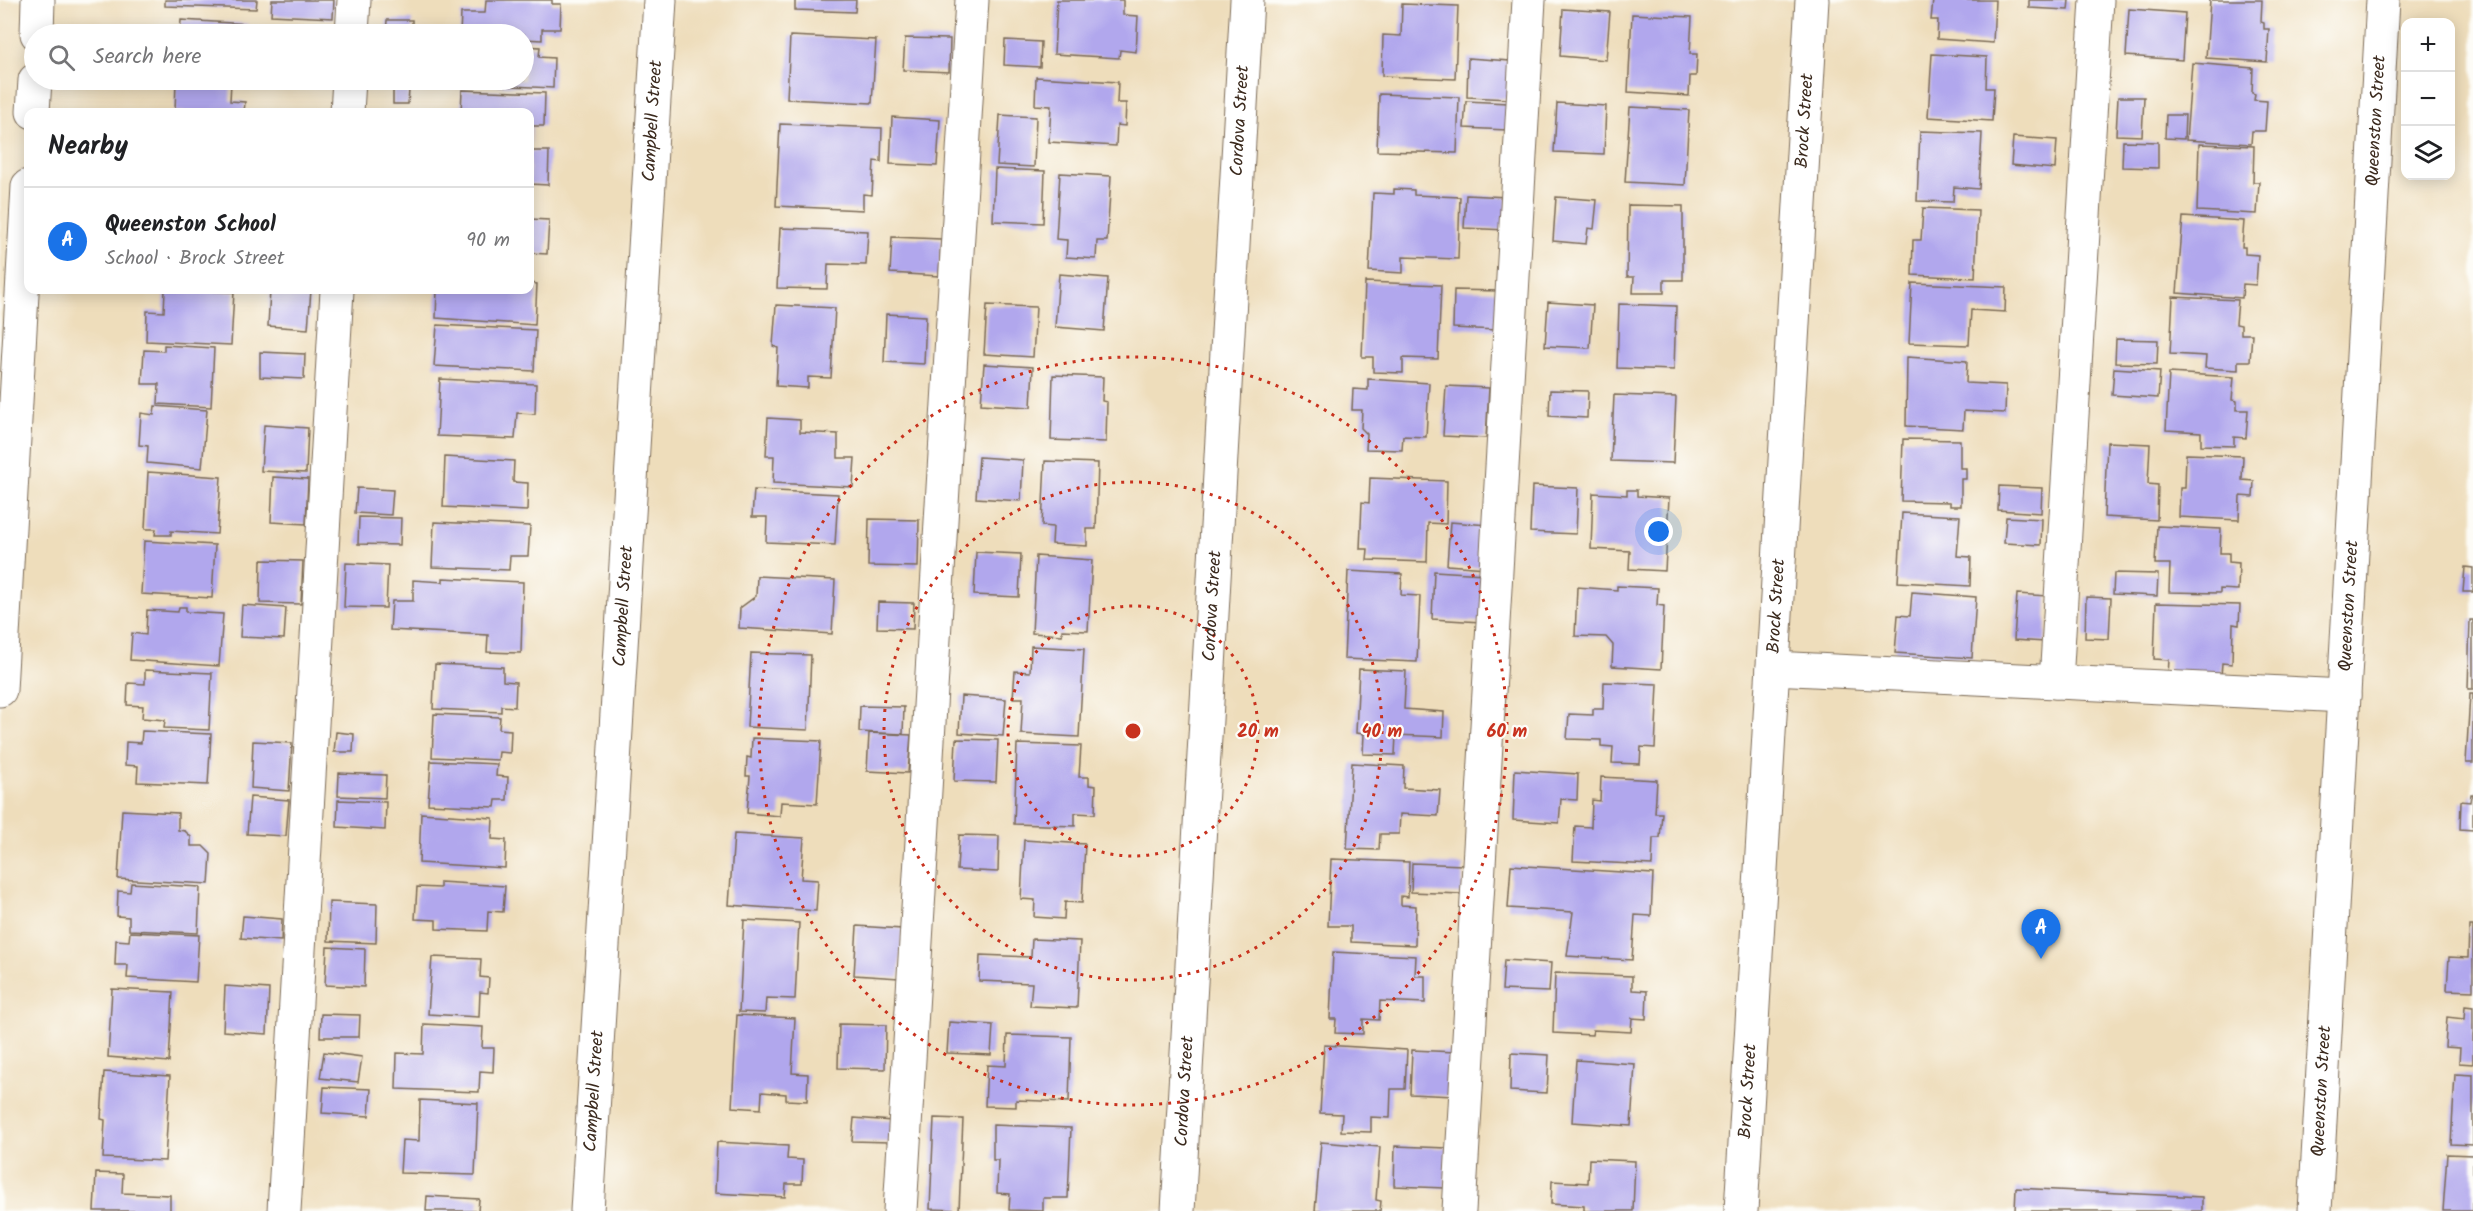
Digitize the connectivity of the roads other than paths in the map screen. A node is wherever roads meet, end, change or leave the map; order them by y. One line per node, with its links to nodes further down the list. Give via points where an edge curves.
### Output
1 (38, 0): 10 (street)
2 (354, 0): 11 (street)
3 (660, 0): 23 (street, Campbell Street)
4 (972, 0): 24 (street)
5 (1247, 0): 25 (street, Cordova Street)
6 (1530, 0): 26 (street)
7 (1812, 0): 18 (street, Brock Street)
8 (2097, 0): 19 (street)
9 (2383, 0): 21 (street, Queenston Street)
10 (37, 24)
11 (353, 24)
12 (34, 90): 14 (street)
13 (348, 90): 15 (street)
14 (33, 108)
15 (347, 108)
16 (24, 258): 20 (street)
17 (337, 294): 22 (street)
18 (1773, 668): 19 (street); 27 (street, Brock Street)
19 (2056, 682): 21 (street)
20 (0, 690)
21 (2344, 696): 28 (street, Queenston Street)
22 (284, 1211)
23 (587, 1211)
24 (900, 1211)
25 (1178, 1211)
26 (1459, 1211)
27 (1741, 1211)
28 (2315, 1211)

